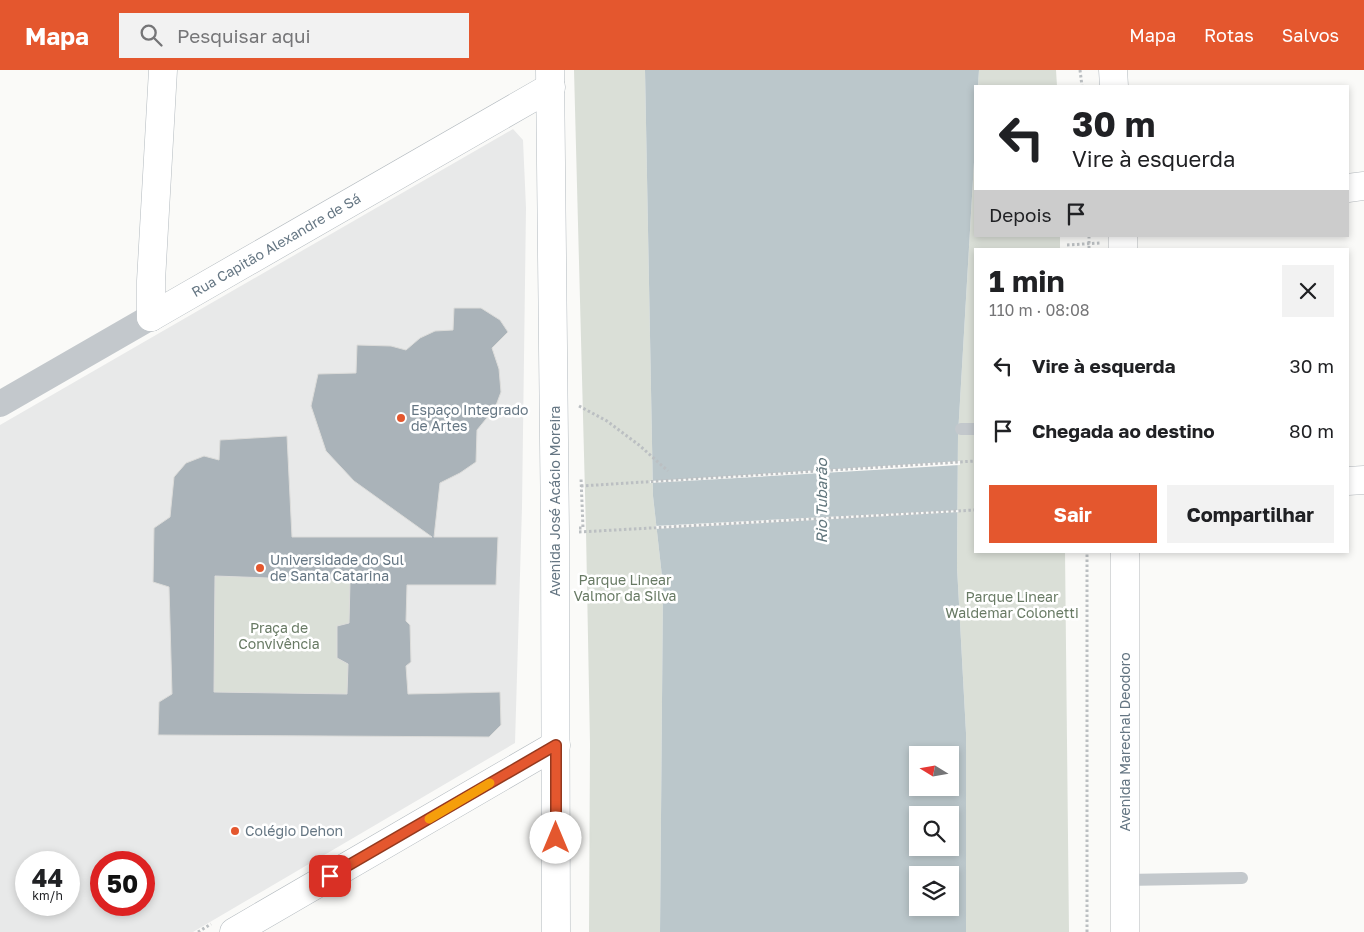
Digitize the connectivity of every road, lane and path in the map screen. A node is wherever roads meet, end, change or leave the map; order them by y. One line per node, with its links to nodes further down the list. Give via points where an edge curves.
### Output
1 (163, 70): 14 (main road)
2 (1080, 70): 5 (path)
3 (1113, 70): 6 (main road)
4 (551, 78): 14 (main road, Rua Capitão Alexandre de Sá); 28 (main road, Avenida José Acácio Moreira)
5 (1082, 85)
6 (1114, 85)
7 (1364, 186): 8 (main road)
8 (1349, 188)
9 (1089, 237): 11 (path)
10 (1123, 242): 11 (path)
11 (1089, 244): 12 (path); 13 (path)
12 (1067, 245)
13 (1089, 248)
14 (151, 318): 15 (street, Rua Capitão Alexandre de Sá)
15 (0, 404)
16 (579, 406): 20 (path, via 613,426)
17 (961, 429): 18 (lane)
18 (974, 429)
19 (974, 462): 23 (path)
20 (668, 471)
21 (1364, 480): 22 (main road)
22 (1349, 481)
23 (582, 486)
24 (974, 510): 25 (path)
25 (577, 532)
26 (1087, 553): 33 (path)
27 (1125, 553): 30 (main road, Avenida Marechal Deodoro)
28 (556, 745): 31 (main road); 32 (main road, Avenida José Acácio Moreira)
29 (1242, 878): 30 (lane)
30 (1125, 880): 34 (main road, Avenida Marechal Deodoro)
31 (234, 932)
32 (556, 932)
33 (1087, 932)
34 (1125, 932)

